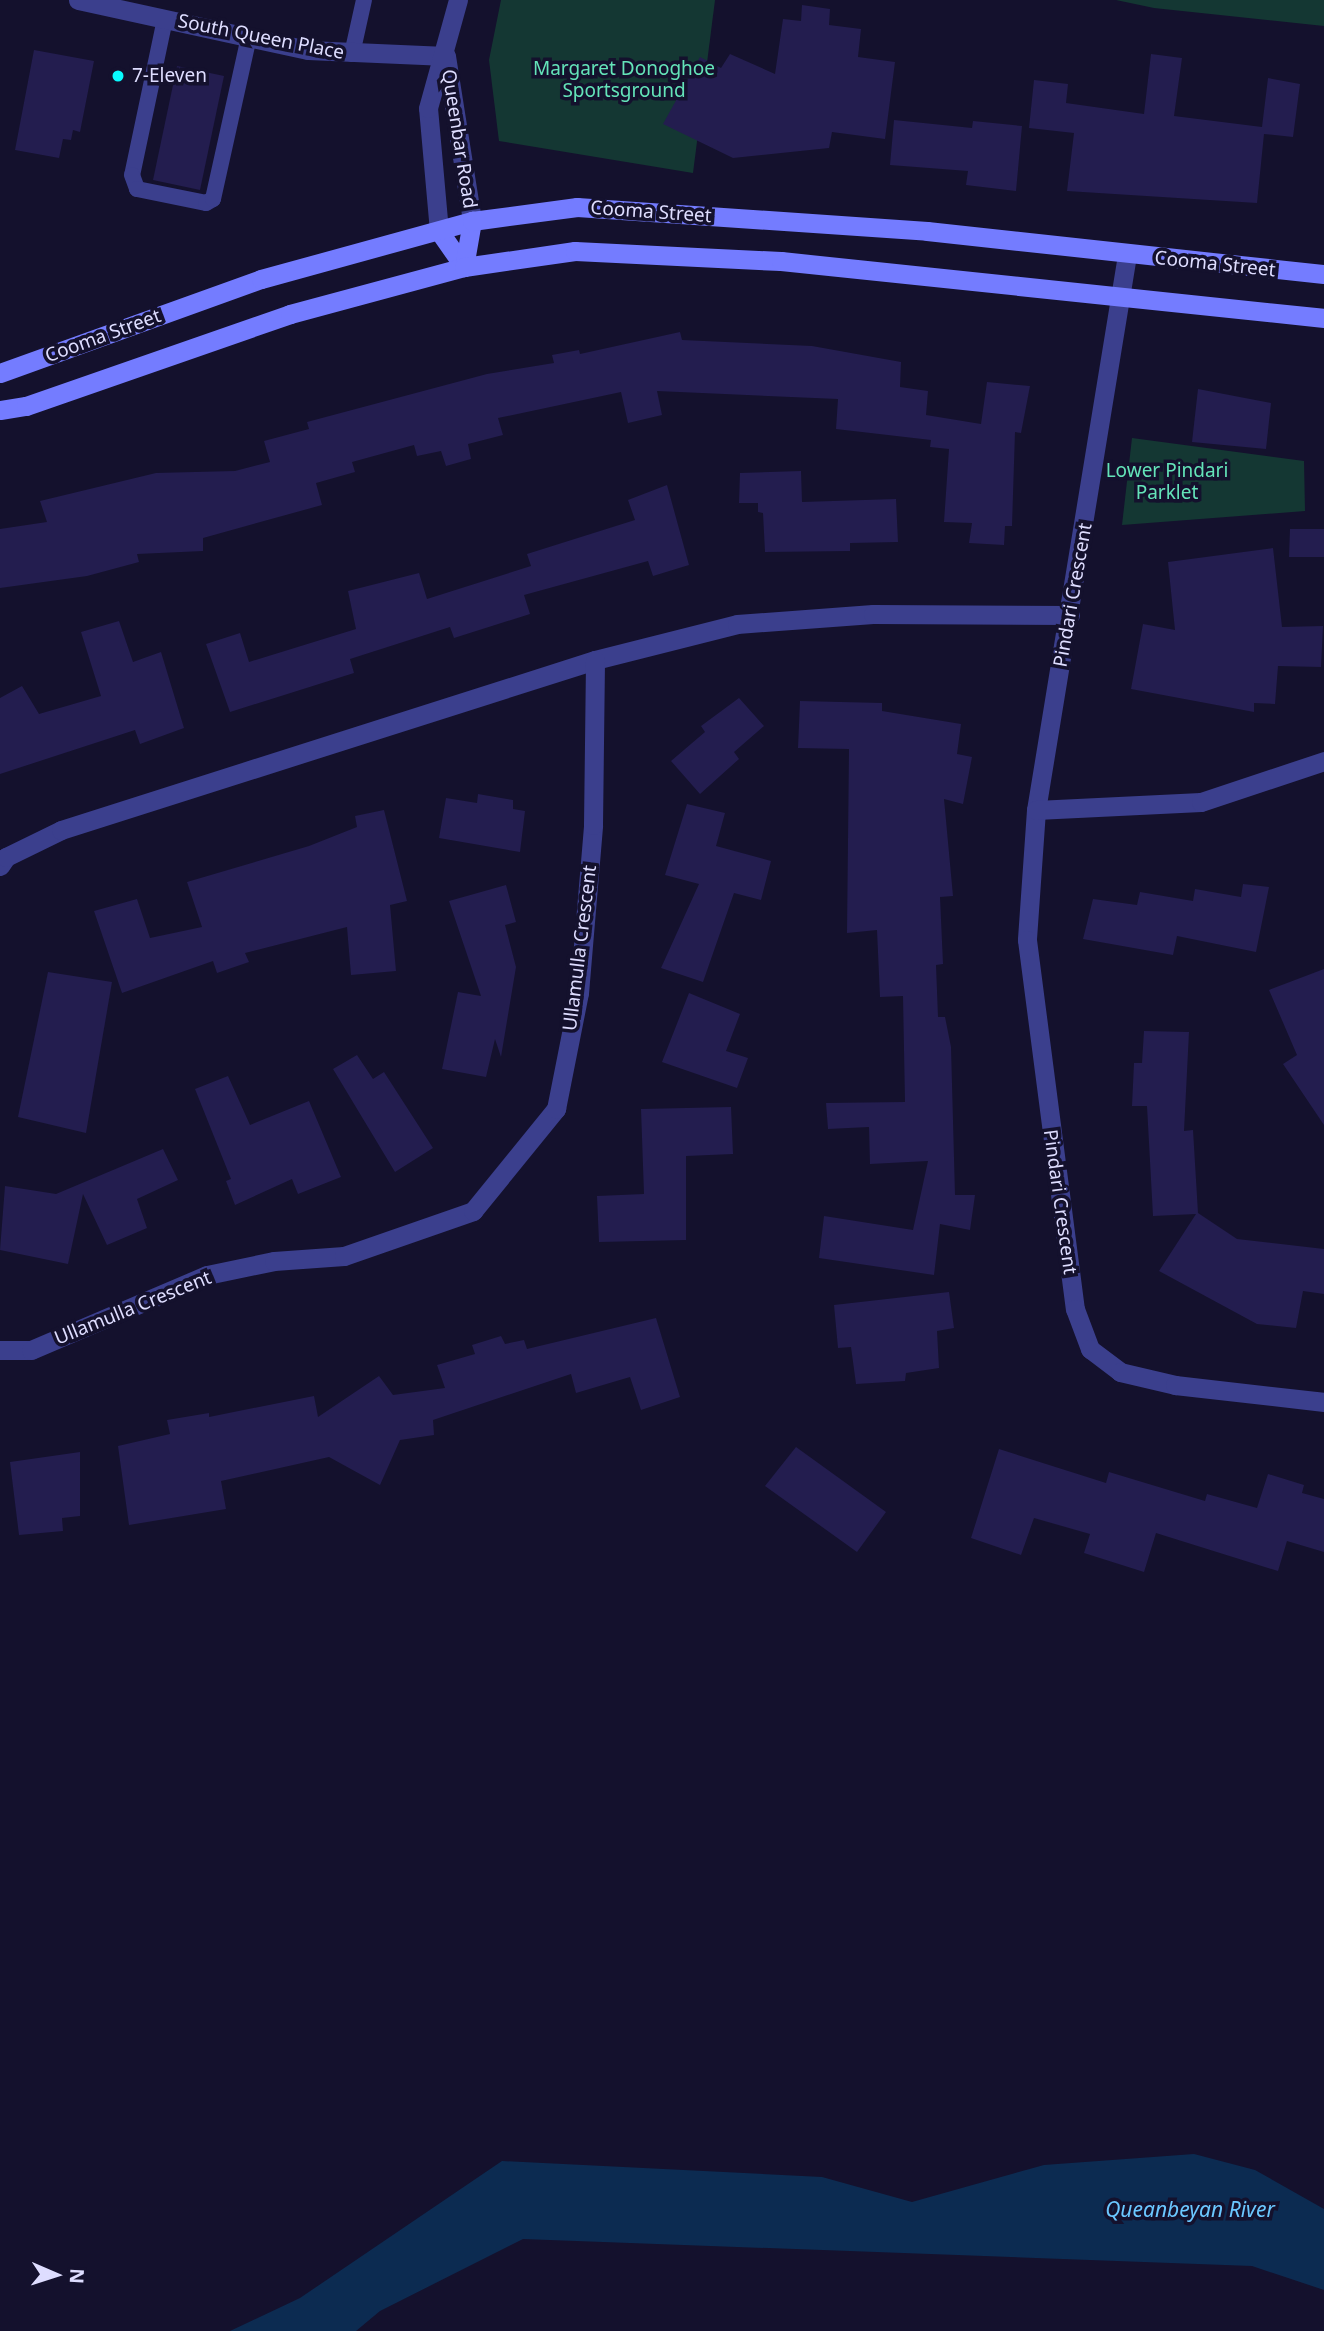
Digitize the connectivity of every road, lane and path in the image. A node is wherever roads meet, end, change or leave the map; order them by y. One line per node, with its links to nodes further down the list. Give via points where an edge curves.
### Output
1 (78, 0): 4 (street, South Queen Place)
2 (364, 0): 6 (lane)
3 (458, 0): 7 (street, Queenbar Road)
4 (164, 19): 5 (street, South Queen Place); 5 (lane, via 132,175 137,190 206,203 213,199)
5 (249, 37): 6 (street, South Queen Place)
6 (352, 54): 7 (street, South Queen Place)
7 (446, 56): 8 (street, Queenbar Road); 9 (street, Queenbar Road, via 431,93 427,130)
8 (472, 222): 9 (main road, Cooma Street); 10 (main road, Cooma Street, via 577,207 926,231); 11 (main road)
9 (439, 231): 11 (main road); 15 (main road, Cooma Street, via 261,279)
10 (1127, 255): 12 (main road, Cooma Street); 13 (street, Pindari Crescent)
11 (464, 267): 13 (main road, Cooma Street, via 575,251 674,252); 16 (main road, Cooma Street, via 290,314 26,406)
12 (1324, 274)
13 (1122, 300): 14 (main road, Cooma Street); 17 (street, Pindari Crescent)
14 (1324, 318)
15 (0, 373)
16 (0, 410)
17 (1070, 615): 18 (street, via 873,614 737,624); 20 (street, Pindari Crescent)
18 (595, 660): 21 (street, via 61,830 6,857); 22 (street, Ullamulla Crescent, via 593,825 579,993 556,1109 473,1211 344,1256 274,1261 207,1275 31,1350)
19 (1324, 761): 20 (street, via 1201,802)
20 (1037, 810): 23 (street, Pindari Crescent, via 1027,940 1075,1309 1090,1349 1120,1372 1175,1385)
21 (0, 866)
22 (0, 1350)
23 (1324, 1402)

